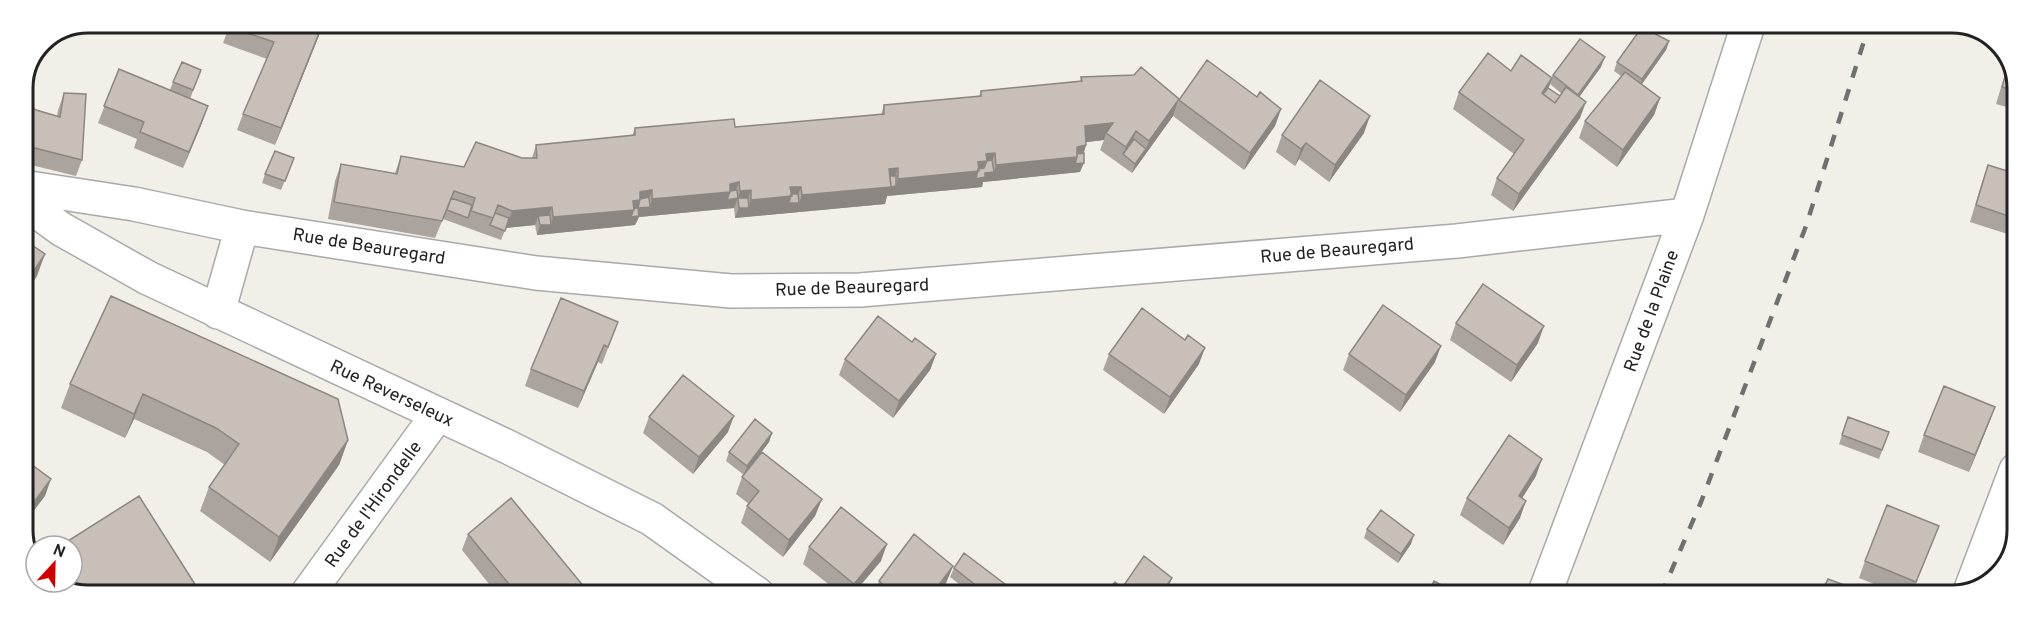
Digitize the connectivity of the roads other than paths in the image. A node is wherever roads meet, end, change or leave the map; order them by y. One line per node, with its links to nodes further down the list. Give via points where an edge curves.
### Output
1 (1745, 33): 4 (street, Rue de la Plaine)
2 (33, 189): 5 (street, Rue de Beauregard, via 134,204)
3 (33, 209): 6 (street, Rue Reverseleux, via 60,229 148,278)
4 (1687, 215): 5 (street, Rue de Beauregard, via 1457,241 848,290 730,291 536,273); 12 (street, Rue de la Plaine)
5 (242, 227): 6 (street)
6 (218, 312): 7 (street, Rue Reverseleux)
7 (438, 414): 10 (street, Rue de l'Hirondelle); 11 (street, Rue Reverseleux, via 652,519)
8 (2007, 494): 9 (street)
9 (1974, 580)
10 (314, 585)
11 (744, 585)
12 (1548, 585)

